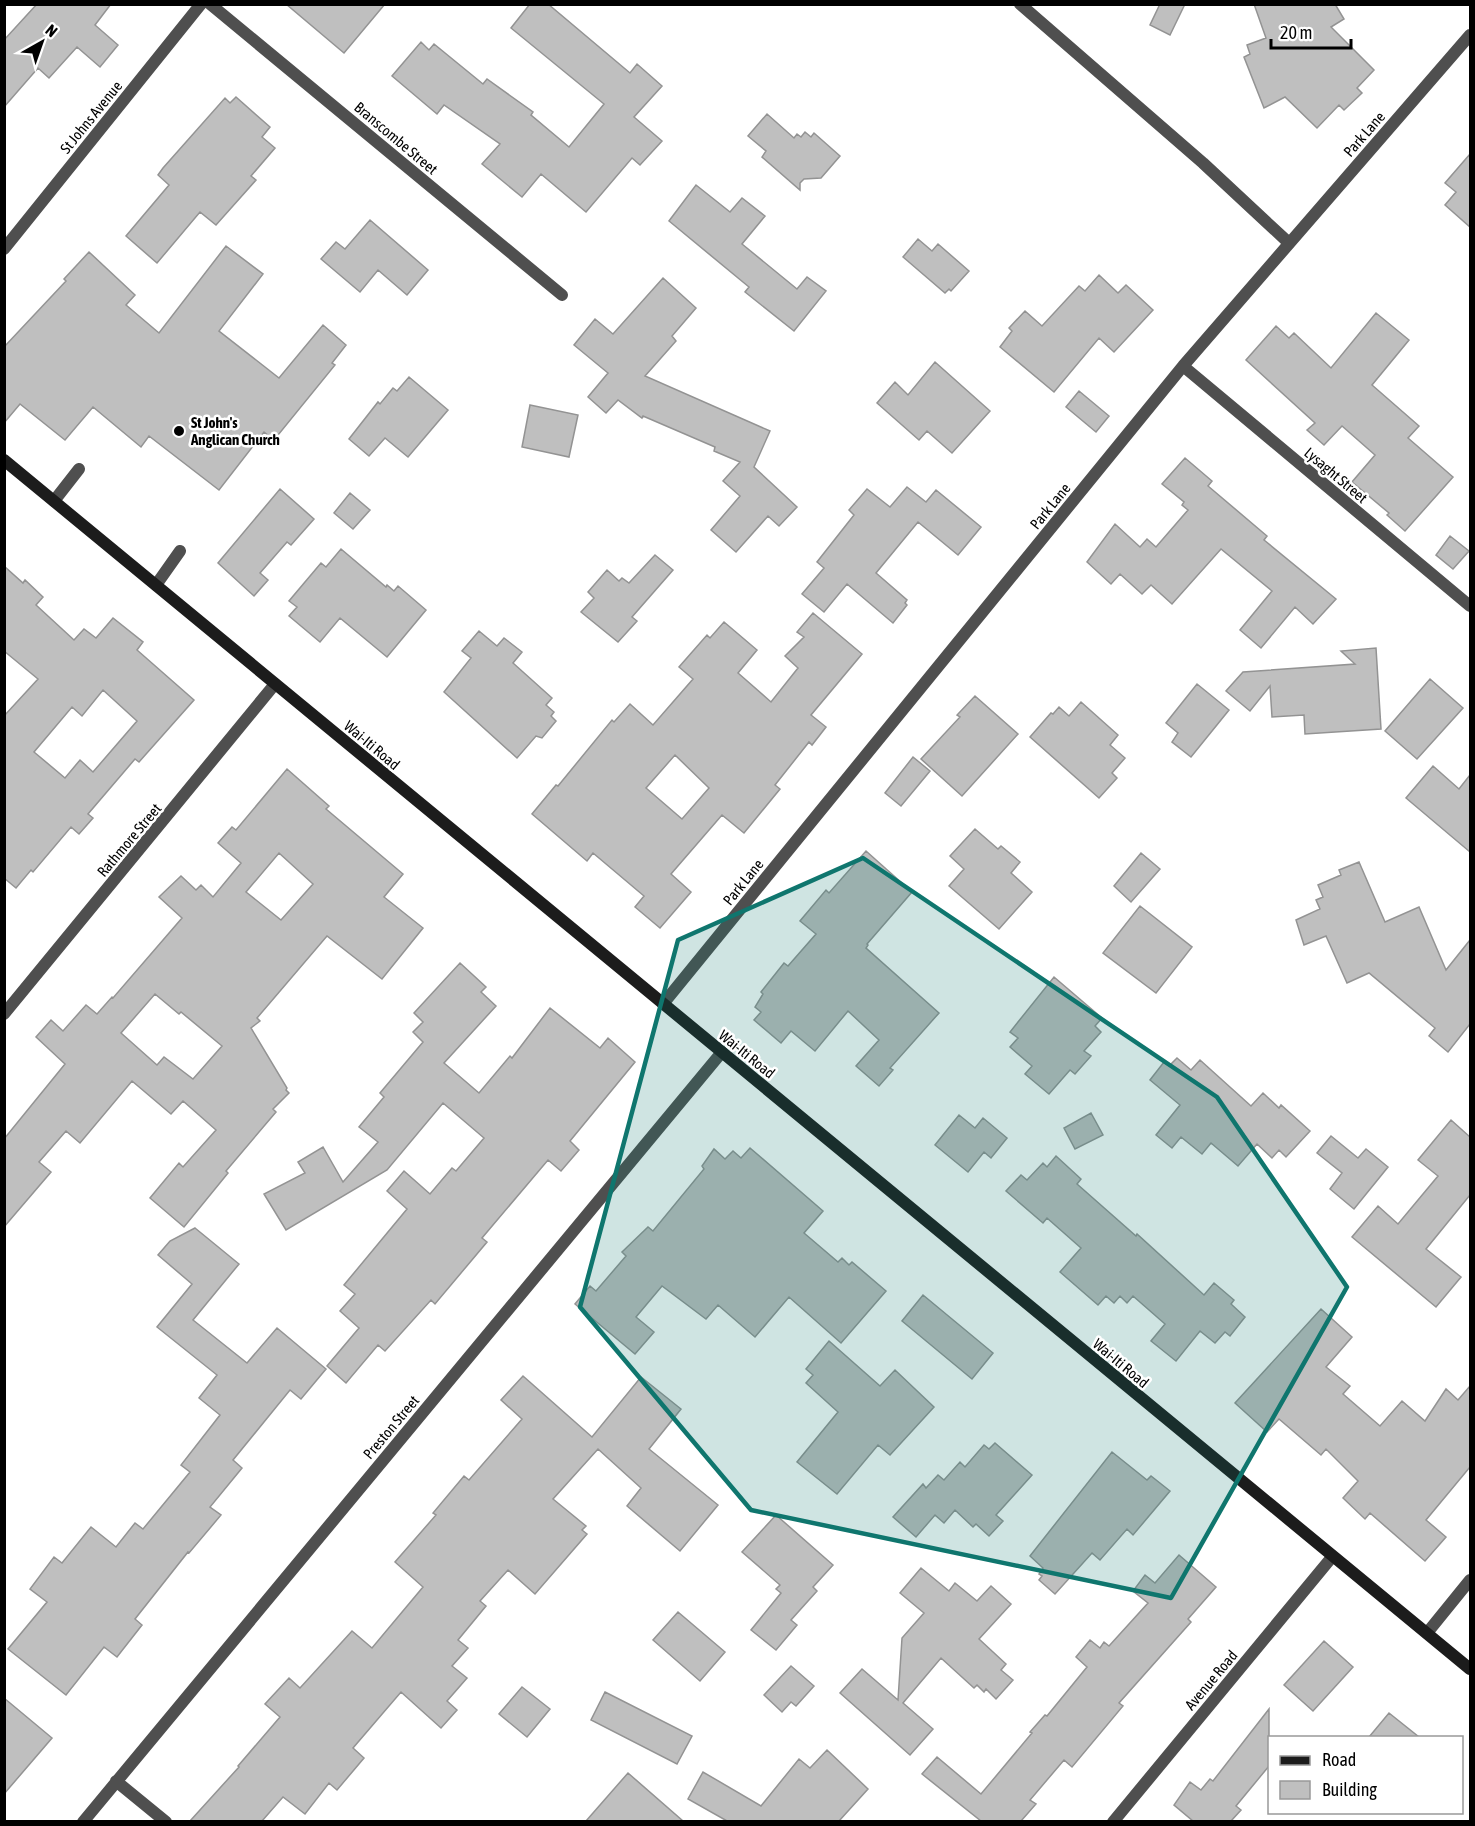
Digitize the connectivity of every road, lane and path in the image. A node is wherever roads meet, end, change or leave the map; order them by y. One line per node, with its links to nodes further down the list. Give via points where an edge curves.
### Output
1 (201, 4): 6 (street, St Johns Avenue)
2 (210, 4): 7 (street, Branscombe Street)
3 (1020, 4): 5 (street)
4 (1470, 35): 5 (street, Park Lane)
5 (1289, 243): 8 (street, Park Lane)
6 (4, 249)
7 (562, 295)
8 (1183, 366): 14 (street, Lysaght Street); 16 (street, Park Lane)
9 (4, 460): 11 (main road, Wai-Iti Road)
10 (79, 469): 11 (street)
11 (54, 501): 13 (main road, Wai-Iti Road)
12 (180, 551): 13 (street)
13 (156, 585): 15 (main road, Wai-Iti Road)
14 (1470, 606)
15 (275, 684): 16 (main road, Wai-Iti Road); 17 (street, Rathmore Street)
16 (663, 1004): 18 (main road, Wai-Iti Road)
17 (4, 1014)
18 (722, 1052): 19 (main road, Wai-Iti Road); 23 (street, Preston Street)
19 (1332, 1557): 21 (main road, Wai-Iti Road); 26 (street, Avenue Road)
20 (1470, 1580): 21 (street)
21 (1427, 1634): 22 (main road, Wai-Iti Road)
22 (1470, 1669)
23 (116, 1781): 24 (street, Preston Street); 25 (street)
24 (83, 1821)
25 (166, 1821)
26 (1113, 1821)

